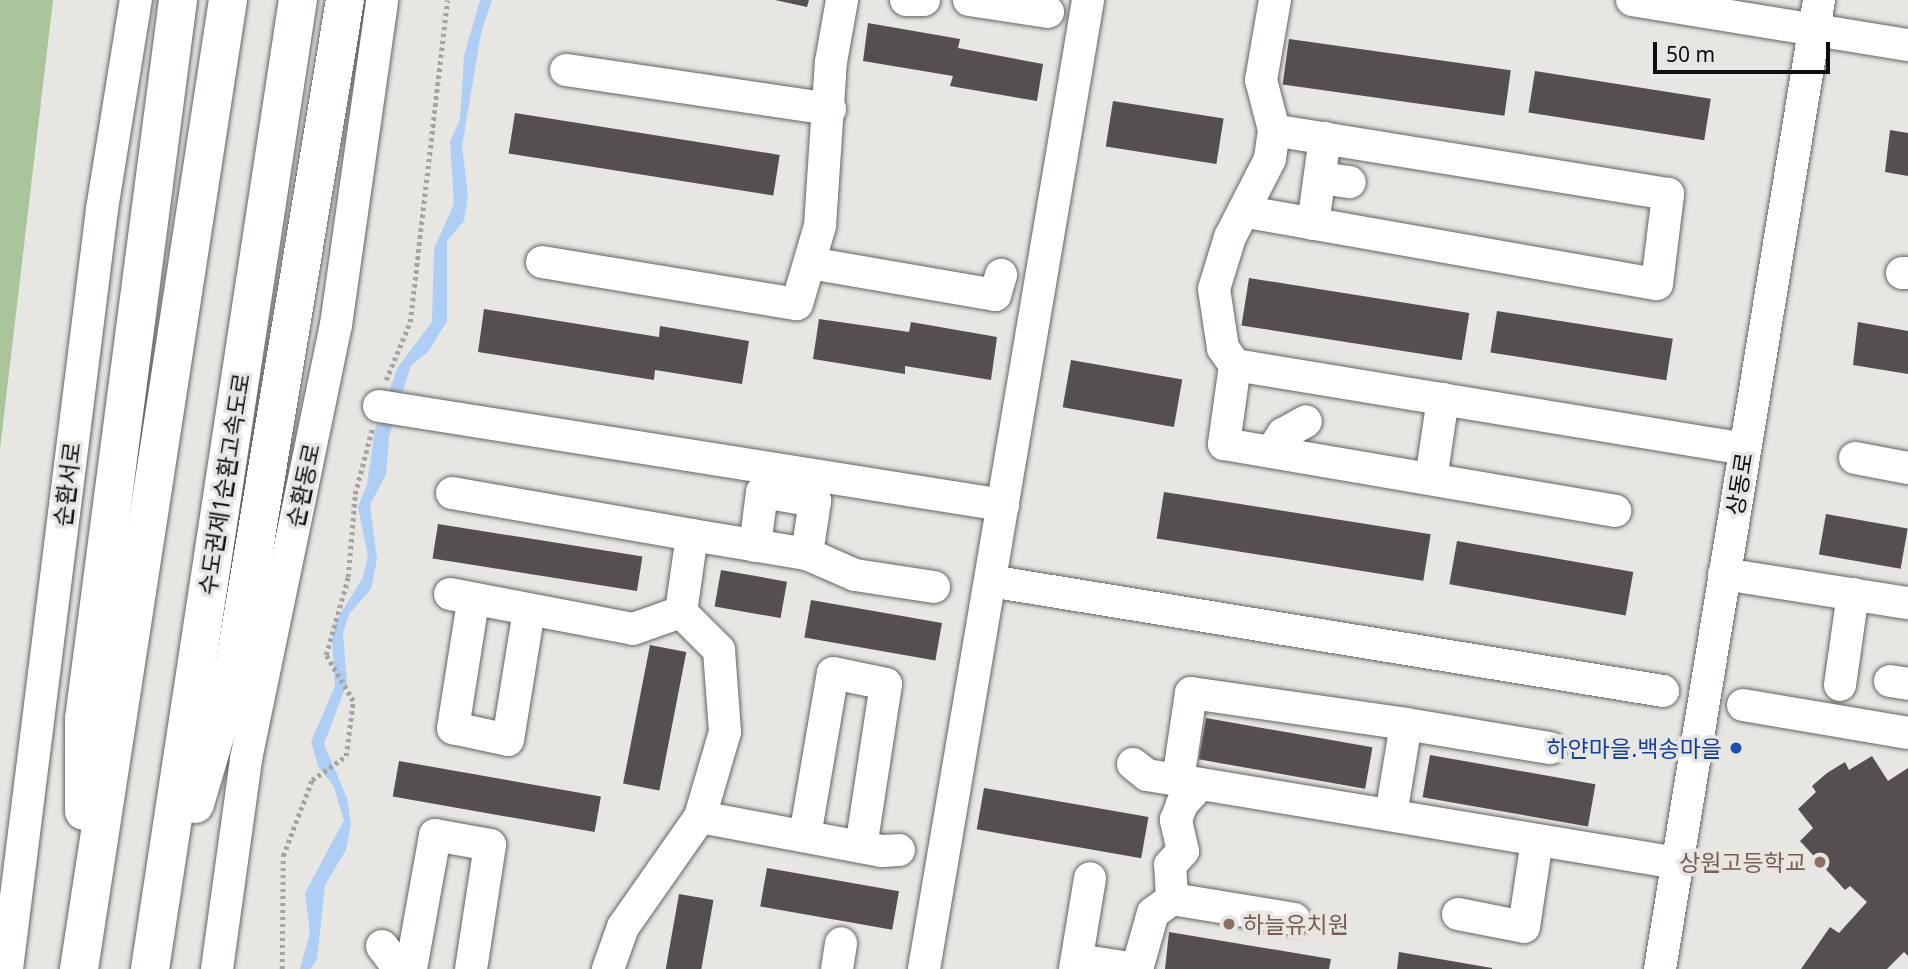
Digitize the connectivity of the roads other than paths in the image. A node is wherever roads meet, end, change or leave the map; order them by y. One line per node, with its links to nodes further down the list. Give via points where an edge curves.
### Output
1 (136, 0): 71 (street, 순환서로, via 102,209)
2 (178, 0): 68 (highway, via 84,719)
3 (228, 0): 68 (highway)
4 (299, 0): 69 (highway, 수도권제1순환고속도로)
5 (345, 0): 69 (highway, via 233,674)
6 (382, 0): 72 (street, 순환동로, via 336,325 246,759)
7 (842, 0): 18 (street, via 831,62)
8 (906, 0): 9 (street)
9 (924, 0)
10 (969, 0): 14 (street)
11 (1088, 0): 36 (street)
12 (1275, 0): 19 (street, via 1261,80)
13 (1632, 0): 15 (street)
14 (1048, 12)
15 (1817, 15): 16 (street); 30 (street, 상동로)
16 (1908, 45)
17 (566, 69): 18 (street)
18 (830, 109): 24 (street, via 820,226)
19 (1273, 130): 20 (street); 21 (street, via 1270,159)
20 (1325, 138): 22 (street, via 1335,180); 22 (street, via 1668,194 1657,284)
21 (1247, 212): 22 (street); 26 (street, via 1222,255 1214,289 1223,348)
22 (1313, 224)
23 (542, 261): 24 (street, via 797,304)
24 (810, 263): 25 (street, via 995,295)
25 (1001, 275)
26 (1235, 365): 27 (street); 31 (street, via 1224,444)
27 (1443, 399): 30 (street); 34 (street)
28 (379, 406): 36 (street)
29 (1306, 421): 31 (street, via 1283,434)
30 (1745, 449): 41 (street, 상동로)
31 (1271, 452): 34 (street)
32 (1855, 458): 33 (street)
33 (1908, 468)
34 (1431, 479): 37 (street)
35 (452, 493): 38 (street)
36 (1003, 505): 42 (street)
37 (1615, 511)
38 (692, 535): 39 (street); 47 (street)
39 (755, 546): 40 (street); 40 (street, via 762,492 815,501)
40 (807, 554): 43 (street, via 855,575)
41 (1724, 574): 44 (street); 62 (street, 상동로)
42 (990, 581): 49 (street); 76 (street)
43 (934, 587)
44 (1853, 594): 45 (street); 48 (street)
45 (1908, 603)
46 (529, 611): 46 (street, via 462,598 453,727 508,740); 47 (street, via 633,629)
47 (681, 612): 57 (street, via 719,650 725,687 725,732)
48 (1840, 685)
49 (1663, 691)
50 (1743, 705): 52 (street)
51 (1406, 724): 53 (street); 55 (street, via 1191,693); 56 (street)
52 (1908, 733)
53 (1550, 748)
54 (1133, 764): 55 (street, via 1147,775)
55 (1189, 782): 56 (street); 64 (street, via 1176,820 1195,852 1170,865)
56 (1391, 816): 59 (street)
57 (700, 817): 58 (street); 75 (street, via 623,927)
58 (805, 836): 60 (street); 60 (street, via 833,673 886,684)
59 (1537, 840): 62 (street); 65 (street, via 1533,929)
60 (861, 847): 61 (street)
61 (898, 850)
62 (1677, 863): 78 (street, 상동로)
63 (1090, 878): 70 (street)
64 (1172, 899): 66 (street); 77 (street, via 1153,913)
65 (1458, 914)
66 (1294, 919)
67 (382, 946): 73 (street, via 395,964)
68 (81, 956)
69 (151, 956)
70 (1076, 964): 77 (street)
71 (7, 969)
72 (217, 969)
73 (408, 969): 74 (street, via 435,835 490,845)
74 (471, 969)
75 (608, 969)
76 (924, 969)
77 (1137, 969)
78 (1660, 969)

